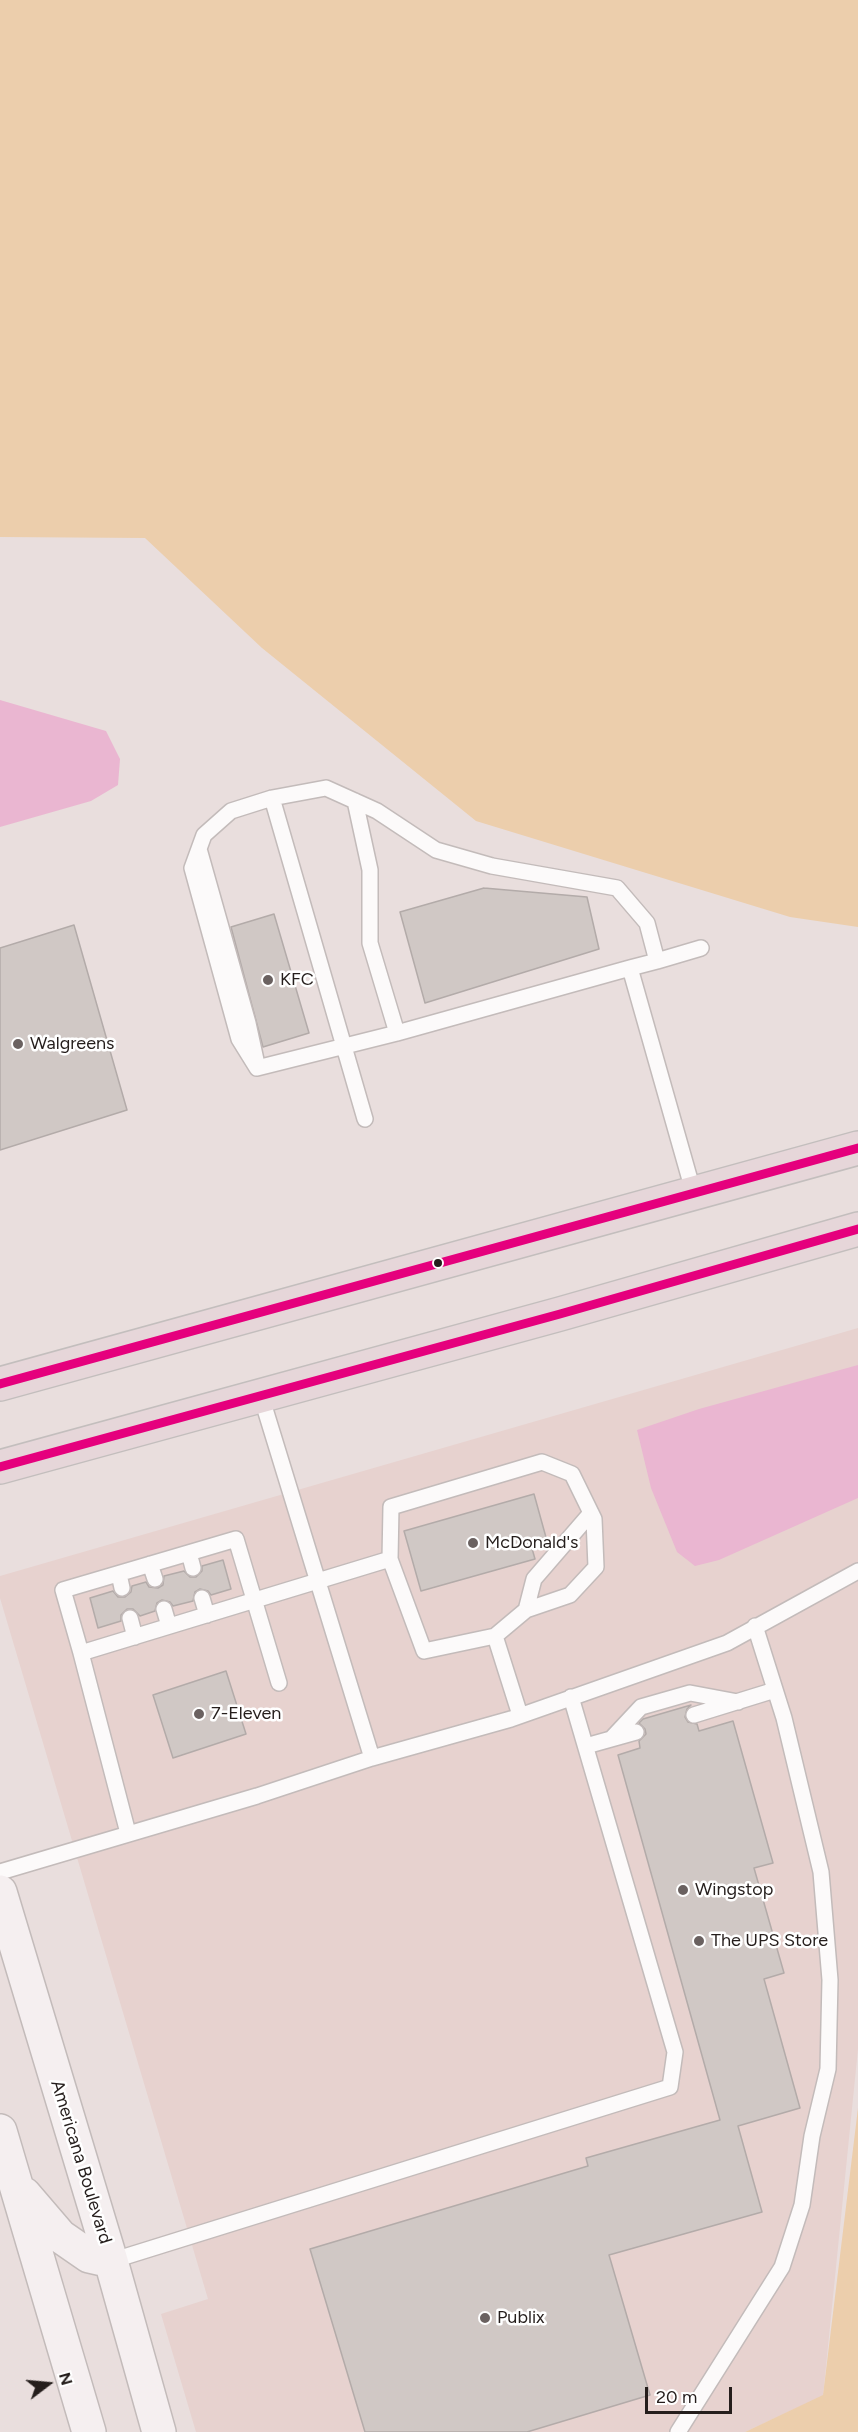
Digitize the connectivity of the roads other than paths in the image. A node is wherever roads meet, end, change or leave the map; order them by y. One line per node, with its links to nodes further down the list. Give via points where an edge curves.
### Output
1 (272, 798): 2 (lane, via 326,788); 7 (lane); 7 (lane, via 231,811 204,835 192,868 239,1040 257,1068)
2 (355, 801): 4 (lane, via 436,850 492,866 617,888 647,923); 6 (lane, via 370,870 370,943)
3 (701, 948): 4 (lane)
4 (657, 961): 5 (lane)
5 (630, 968): 6 (lane); 10 (lane)
6 (397, 1033): 7 (lane)
7 (342, 1047): 8 (lane)
8 (365, 1119)
9 (858, 1148): 10 (highway)
10 (694, 1194): 12 (highway)
11 (858, 1229): 13 (highway)
12 (0, 1384)
13 (261, 1396): 14 (highway); 20 (lane)
14 (0, 1467)
15 (591, 1513): 17 (lane, via 572,1474 542,1462 391,1507); 24 (lane, via 534,1580); 24 (lane, via 596,1567 570,1595)
16 (189, 1553): 18 (lane); 22 (lane, via 236,1539); 31 (lane, via 152,1572 63,1590)
17 (390, 1559): 20 (lane); 29 (lane, via 424,1651)
18 (193, 1568)
19 (858, 1571): 28 (lane)
20 (317, 1582): 22 (lane); 41 (lane)
21 (202, 1598): 25 (lane)
22 (255, 1601): 25 (lane); 32 (lane)
23 (164, 1609): 27 (lane)
24 (526, 1610): 29 (lane)
25 (207, 1615): 27 (lane)
26 (130, 1618): 30 (lane)
27 (169, 1626): 30 (lane)
28 (755, 1626): 33 (lane); 34 (lane, via 727,1643)
29 (495, 1636): 37 (lane)
30 (135, 1637): 31 (lane)
31 (81, 1653): 42 (lane)
32 (279, 1683)
33 (776, 1690): 35 (lane); 50 (lane, via 821,1872 830,1980 828,2069 812,2136 802,2205 782,2267)
34 (571, 1697): 37 (lane); 40 (lane)
35 (738, 1701): 36 (lane); 39 (lane, via 690,1693 641,1707)
36 (694, 1714)
37 (520, 1715): 41 (lane)
38 (636, 1732): 39 (lane)
39 (612, 1738): 40 (lane)
40 (586, 1746): 47 (lane, via 675,2052 670,2087)
41 (372, 1758): 42 (lane)
42 (128, 1833): 43 (lane)
43 (0, 1872)
44 (0, 1892): 47 (main road, Americana Boulevard)
45 (0, 2131): 46 (main road)
46 (15, 2183): 47 (main road, via 60,2236 89,2256); 48 (main road)
47 (111, 2261): 49 (main road, Americana Boulevard)
48 (89, 2432)
49 (159, 2432)
50 (678, 2432)

